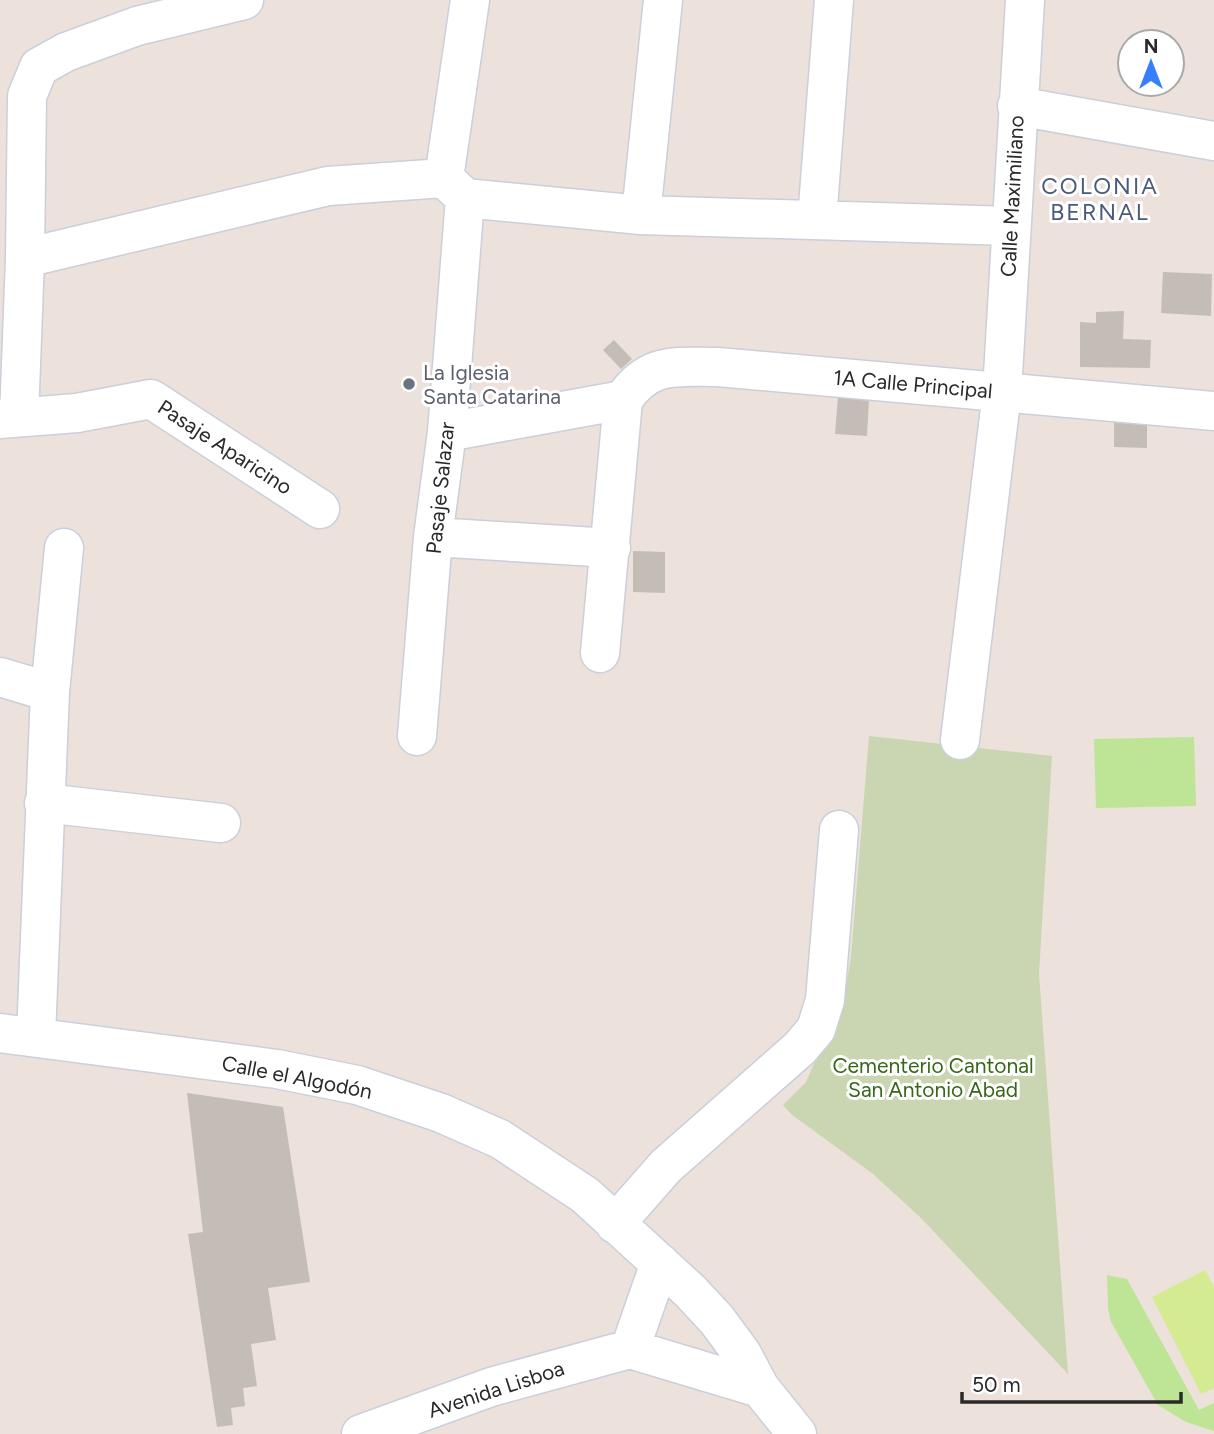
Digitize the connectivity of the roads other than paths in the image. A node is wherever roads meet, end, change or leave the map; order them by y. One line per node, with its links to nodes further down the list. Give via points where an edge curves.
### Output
1 (244, 0): 12 (street, via 137,26 39,67 27,96)
2 (663, 0): 9 (street)
3 (834, 0): 10 (street)
4 (1025, 0): 6 (street, Calle Maximiliano)
5 (464, 1): 8 (street, Pasaje Salazar)
6 (1017, 106): 7 (street); 11 (street, Calle Maximiliano)
7 (1214, 141)
8 (454, 188): 9 (street); 12 (street, via 328,186); 17 (street, Pasaje Salazar)
9 (641, 215): 10 (street)
10 (817, 220): 11 (street)
11 (1011, 226): 13 (street, Calle Maximiliano)
12 (25, 258): 16 (street)
13 (1002, 392): 14 (street, 1A Calle Principal, via 681,367 649,373); 15 (street, 1A Calle Principal); 26 (street, Calle Maximiliano)
14 (624, 400): 17 (street); 21 (street)
15 (1214, 411)
16 (10, 418): 18 (street, Pasaje Aparicino, via 77,413 151,399)
17 (447, 432): 19 (street, Pasaje Salazar)
18 (320, 509)
19 (433, 537): 21 (street); 25 (street, Pasaje Salazar)
20 (64, 548): 24 (street)
21 (611, 548): 22 (street)
22 (600, 653)
23 (0, 677): 24 (street)
24 (50, 692): 27 (street)
25 (417, 736)
26 (960, 740)
27 (44, 803): 28 (street); 30 (street)
28 (221, 823)
29 (839, 830): 31 (street, via 825,1000 816,1029 666,1166)
30 (18, 1035): 31 (street, Calle el Algodón, via 277,1069 358,1085 441,1112 499,1139 584,1195)
31 (615, 1224): 32 (street, Calle el Algodón)
32 (660, 1263): 33 (street); 34 (street, Calle el Algodón, via 717,1320)
33 (630, 1349): 34 (street); 35 (street, Avenida Lisboa, via 491,1387)
34 (760, 1388): 36 (street, Calle el Algodón)
35 (362, 1434)
36 (797, 1434)

